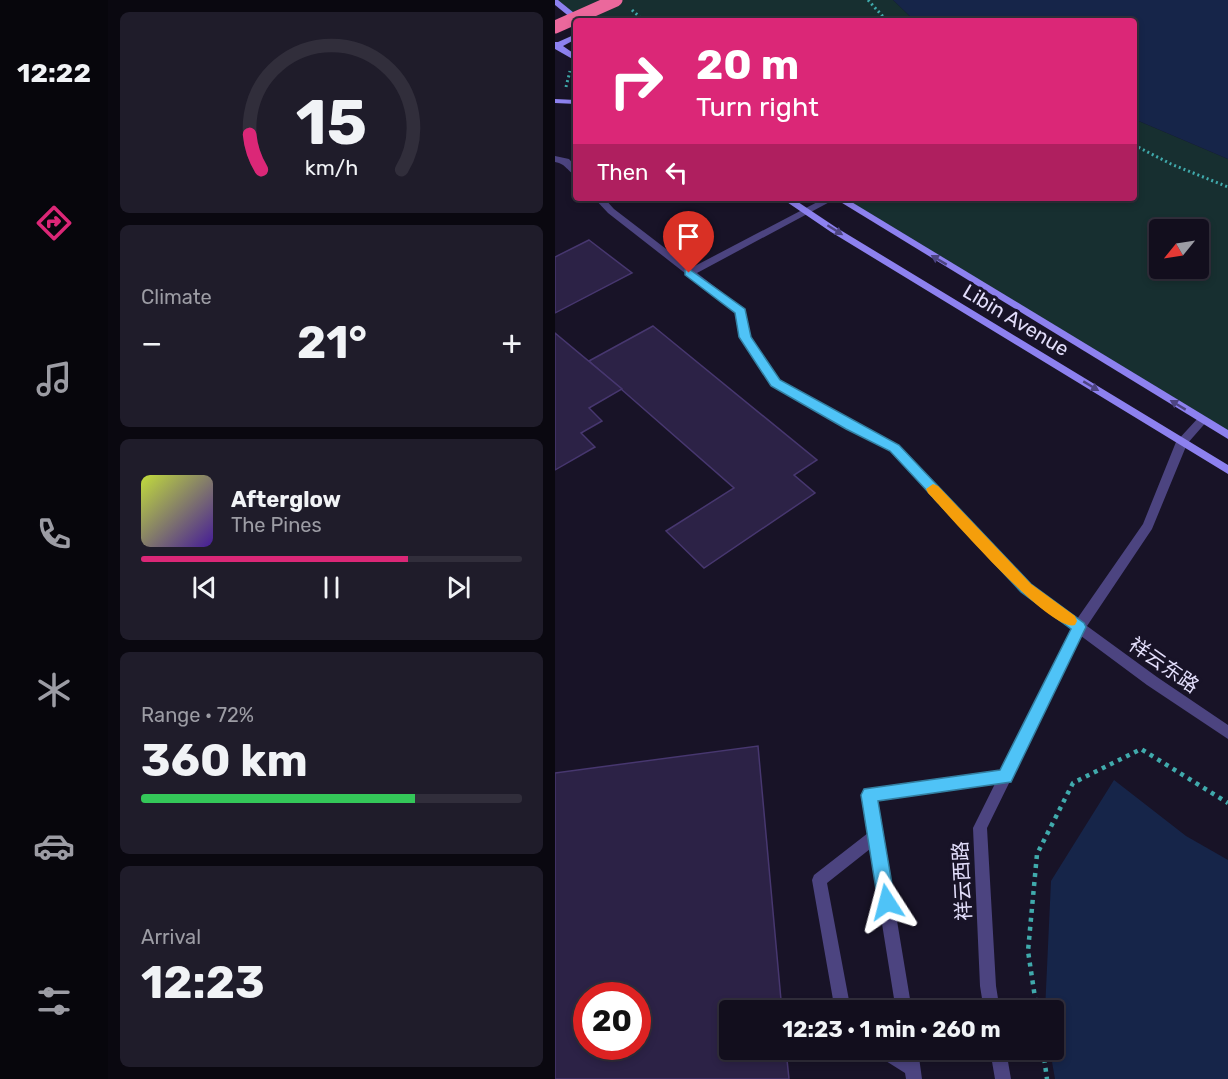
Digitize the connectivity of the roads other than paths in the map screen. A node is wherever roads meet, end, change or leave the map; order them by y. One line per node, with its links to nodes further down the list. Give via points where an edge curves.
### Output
1 (616, 0): 3 (highway, bridge)
2 (555, 1): 4 (main road)
3 (575, 18)
4 (576, 18)
5 (573, 19): 6 (highway, bridge)
6 (555, 27)
7 (573, 38): 8 (main road)
8 (556, 46): 9 (main road)
9 (573, 57)
10 (555, 159): 11 (street, via 566,161)
11 (573, 169)
12 (602, 201): 17 (street, 祥云东路)
13 (791, 201): 16 (main road, Libin Avenue)
14 (826, 201): 16 (street)
15 (844, 201): 18 (main road, Libin Avenue, one-way to 15)
16 (806, 211): 17 (street); 20 (main road, Libin Avenue, one-way to 20)
17 (689, 273): 22 (street, 祥云东路, via 741,312 745,337 775,383 894,448 1026,588)
18 (1203, 420): 19 (main road, Libin Avenue); 20 (street)
19 (1228, 435)
20 (1182, 442): 21 (main road, Libin Avenue); 22 (street, 祥云西路, via 1148,526)
21 (1228, 470)
22 (1079, 627): 23 (street, 祥云东路); 24 (street, 祥云西路)
23 (1228, 733)
24 (1005, 777): 25 (street, via 869,795); 28 (street, 祥云西路, via 981,828)
25 (876, 836): 26 (street, via 819,880); 27 (street)
26 (841, 1000)
27 (902, 1000)
28 (990, 1000)
29 (896, 1060): 31 (street)
30 (1000, 1060): 32 (street)
31 (914, 1074)
32 (1003, 1079)

